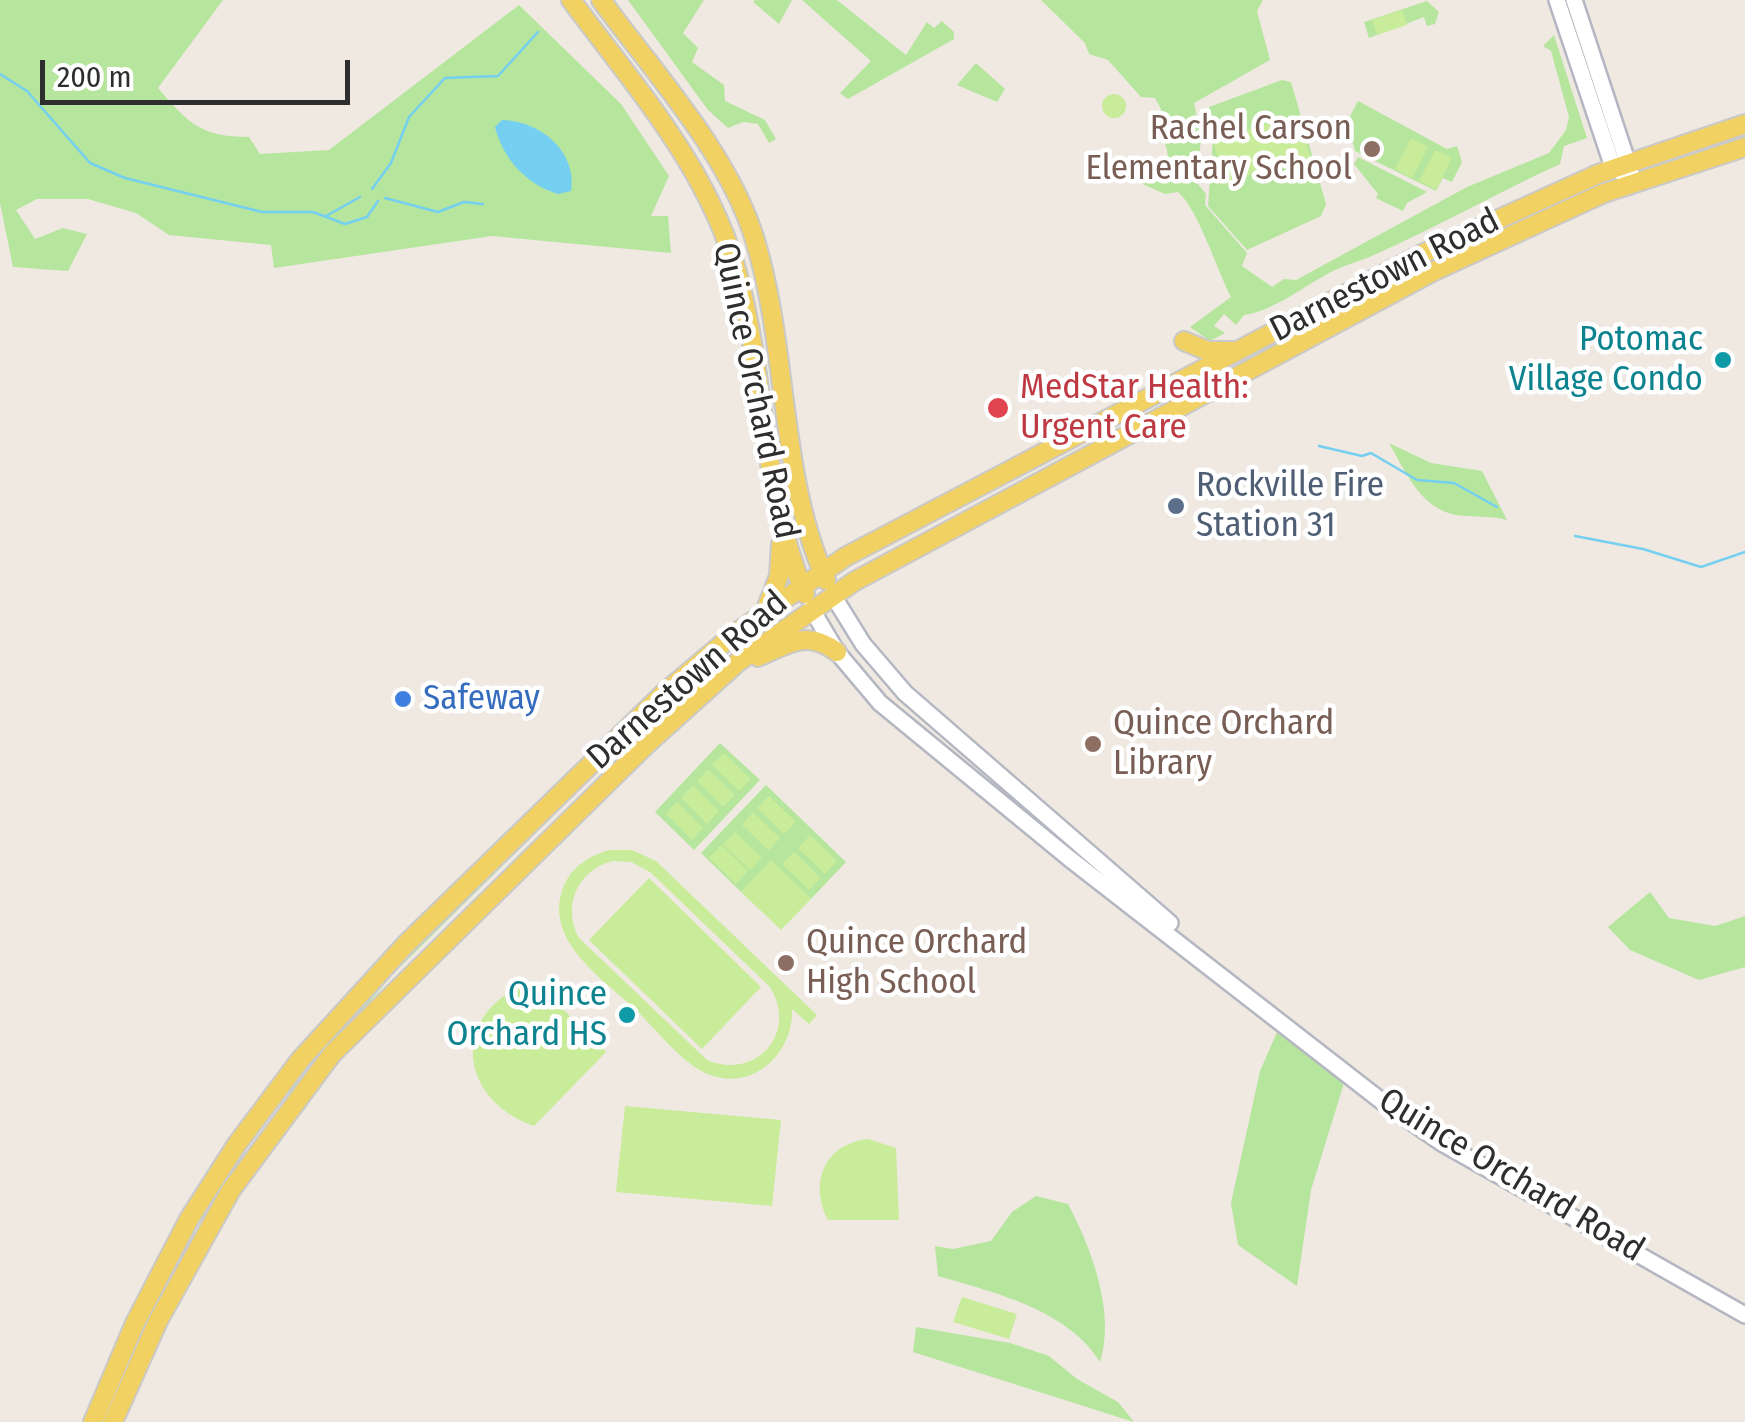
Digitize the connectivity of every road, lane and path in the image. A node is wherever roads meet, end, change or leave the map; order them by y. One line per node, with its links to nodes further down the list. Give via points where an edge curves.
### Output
1 (571, 0): 12 (main road, Quince Orchard Road, via 704,187 740,280)
2 (601, 0): 14 (main road, Quince Orchard Road, via 738,198 764,274)
3 (1557, 0): 7 (street)
4 (1574, 0): 7 (street)
5 (1745, 124): 7 (main road, Darnestown Road)
6 (1745, 147): 8 (main road, Darnestown Road)
7 (1620, 165): 8 (street); 11 (main road, Darnestown Road, via 1465,232)
8 (1634, 181): 9 (main road, Darnestown Road, via 1485,246)
9 (1323, 330): 13 (main road, via 1298,333 1226,369); 15 (main road, Darnestown Road)
10 (1184, 341): 11 (main road, via 1208,351)
11 (1240, 350): 13 (main road, Darnestown Road)
12 (754, 364): 14 (main road); 16 (main road, Quince Orchard Road)
13 (1200, 371): 15 (main road); 17 (main road, Darnestown Road)
14 (784, 392): 17 (main road, Quince Orchard Road, via 802,508)
15 (1098, 450): 19 (main road, Darnestown Road)
16 (784, 538): 18 (main road, Quince Orchard Road); 21 (main road)
17 (822, 571): 18 (main road, Darnestown Road); 19 (main road, Quince Orchard Road)
18 (801, 584): 20 (main road, Quince Orchard Road); 21 (main road, Darnestown Road)
19 (832, 594): 20 (main road, Darnestown Road); 24 (street, Quince Orchard Road, via 905,693)
20 (811, 608): 22 (street, Quince Orchard Road); 23 (main road, Darnestown Road)
21 (766, 609): 26 (main road, Darnestown Road, via 630,726 406,944 300,1060 189,1219)
22 (837, 652): 23 (main road, via 796,638); 24 (street, Quince Orchard Road, via 869,692 925,741)
23 (738, 662): 27 (main road, Darnestown Road, via 386,997 310,1082 214,1218)
24 (1239, 987): 25 (street, Quince Orchard Road, via 1442,1143)
25 (1745, 1315)
26 (93, 1422)
27 (112, 1422)

